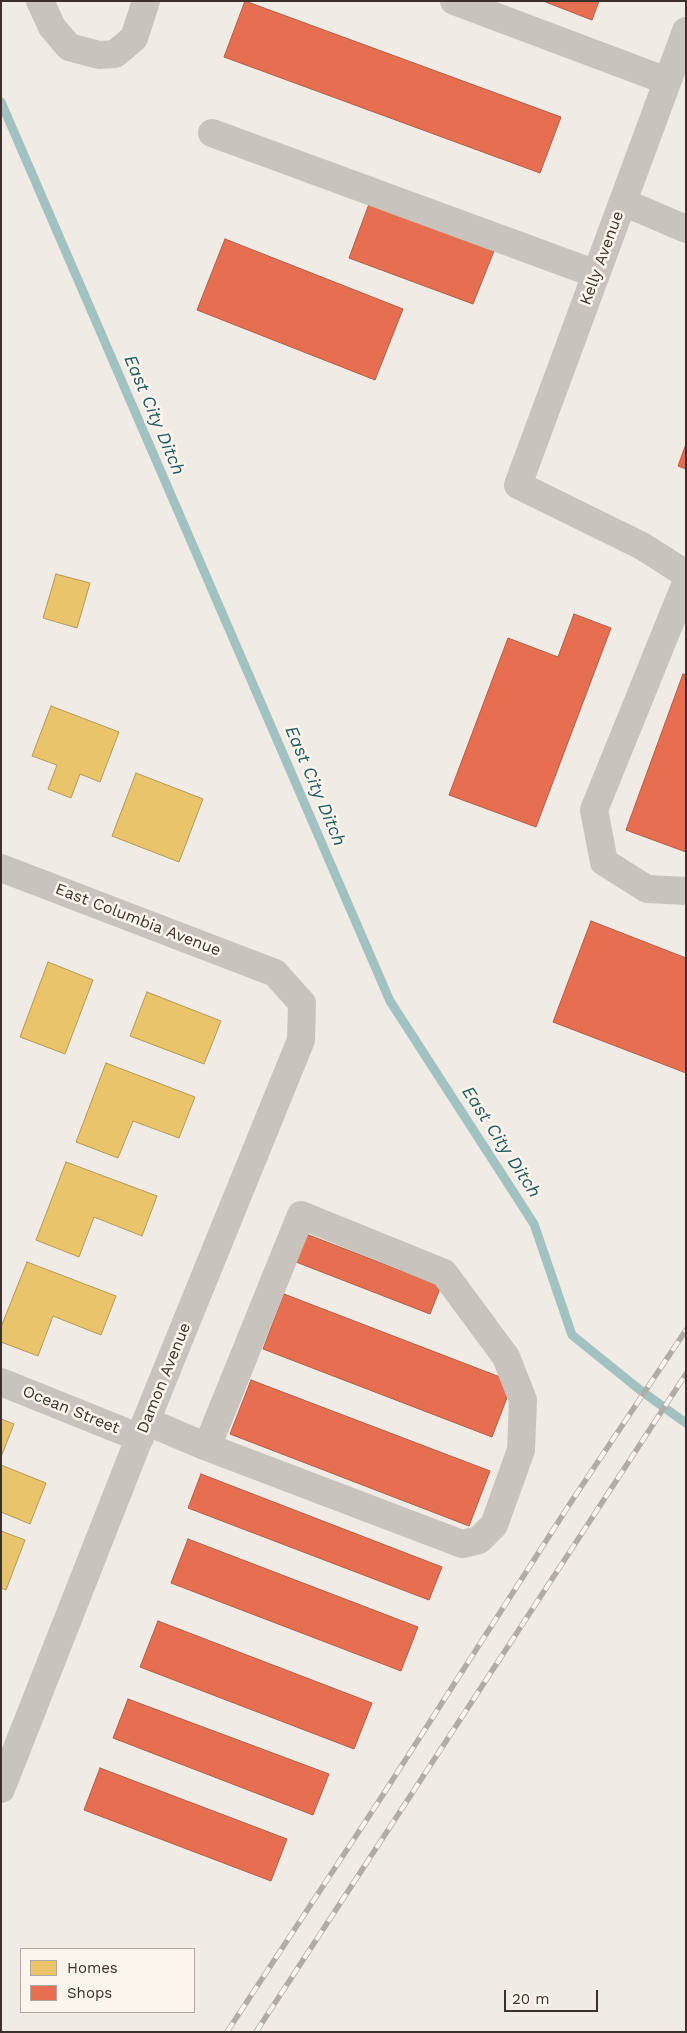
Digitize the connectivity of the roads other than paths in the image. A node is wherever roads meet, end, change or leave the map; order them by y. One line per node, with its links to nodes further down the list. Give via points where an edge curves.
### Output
1 (40, 1): 2 (street, via 52,27 69,46 98,55 115,54 134,38)
2 (146, 1)
3 (454, 1): 5 (street)
4 (686, 31): 5 (street, Kelly Avenue)
5 (667, 81): 7 (street, Kelly Avenue)
6 (212, 133): 9 (street)
7 (623, 202): 8 (street); 9 (street, Kelly Avenue)
8 (686, 229)
9 (596, 274): 10 (street, Kelly Avenue, via 518,485 642,546)
10 (686, 574)
11 (686, 583): 13 (street, via 594,810 604,862 647,889)
12 (1, 868): 14 (street, East Columbia Avenue)
13 (686, 891)
14 (275, 973): 16 (street, Damon Avenue, via 302,1003 300,1040)
15 (1, 1382): 16 (street, Ocean Street)
16 (143, 1429): 17 (street, Ocean Street); 18 (street, Damon Avenue)
17 (207, 1447): 17 (street, Ocean Street, via 462,1544 479,1540 494,1525 521,1450 523,1400 506,1357 444,1273 301,1215)
18 (1, 1789)

